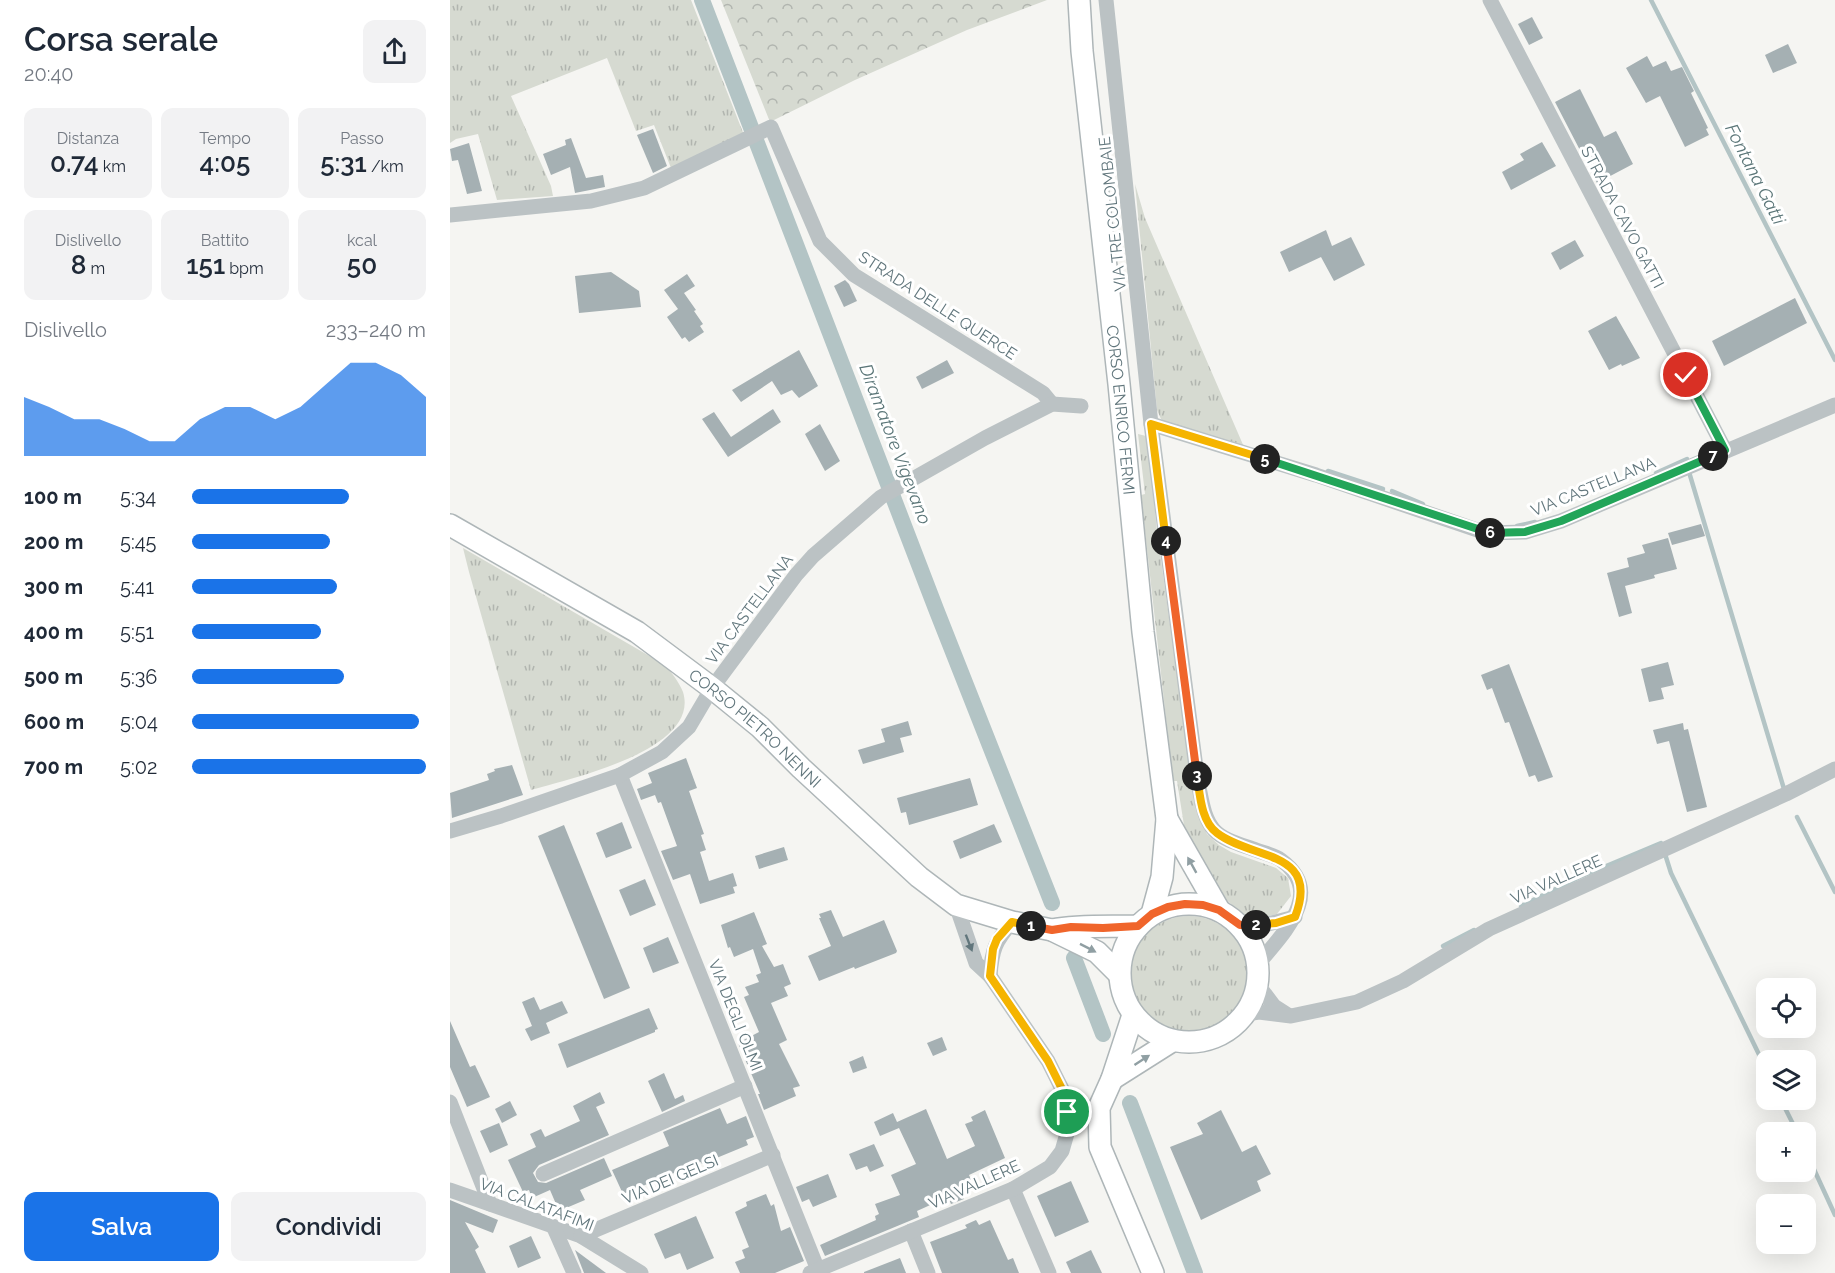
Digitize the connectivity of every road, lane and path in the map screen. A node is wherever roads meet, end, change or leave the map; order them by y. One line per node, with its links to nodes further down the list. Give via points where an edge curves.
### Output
1 (1079, 0): 14 (main road, CORSO ENRICO FERMI, via 1143,632)
2 (1106, 0): 8 (street, VIA TRE COLOMBAIE)
3 (1490, 0): 9 (street, STRADA CAVO GATTI)
4 (450, 215): 5 (street, STRADA DELLE QUERCE, via 591,201 644,188 766,130 820,241 854,275 1043,393)
5 (1052, 404): 7 (street); 11 (street, VIA CASTELLANA, via 881,497 796,575)
6 (1835, 405): 9 (street, VIA CASTELLANA)
7 (1081, 406)
8 (1151, 424): 9 (street, VIA CASTELLANA, via 1486,533 1525,532 1561,521); 18 (street, VIA TRE COLOMBAIE, via 1205,817 1216,832 1280,859 1296,874 1302,890)
9 (1725, 450)
10 (450, 525): 11 (main road, CORSO PIETRO NENNI, via 637,632)
11 (712, 688): 13 (street, VIA CASTELLANA, via 689,727 662,752); 16 (main road, CORSO PIETRO NENNI, via 760,727 919,877)
12 (1835, 769): 29 (street, VIA VALLERE, via 1489,929 1403,981 1357,1002)
13 (620, 775): 15 (street, VIA CASTELLANA); 32 (street, VIA DEGLI OLMI)
14 (1167, 819): 17 (main road, CORSO ENRICO FERMI, one-way to 14); 19 (main road, CORSO ENRICO FERMI, via 1162,877)
15 (450, 831)
16 (956, 905): 20 (main road, CORSO PIETRO NENNI); 25 (street, VIA VALLERE, one-way to 25, via 976,963)
17 (1219, 910): 19 (main road, via 1185,904 1168,907); 21 (main road)
18 (1295, 917): 21 (street, via 1260,926); 23 (street)
19 (1145, 920): 22 (main road, CORSO PIETRO NENNI, via 1103,928); 24 (main road, via 1124,948)
20 (1012, 922): 22 (main road, CORSO PIETRO NENNI); 25 (street, via 997,939)
21 (1240, 925): 23 (main road)
22 (1052, 930): 24 (main road, CORSO PIETRO NENNI, one-way to 24, via 1097,952)
23 (1259, 963): 26 (main road)
24 (1119, 974): 28 (main road, via 1123,996)
25 (990, 976): 36 (street, VIA VALLERE, via 1048,1061 1062,1089 1067,1112 1068,1130 1062,1151 1050,1167)
26 (1258, 985): 27 (main road); 29 (street, via 1274,1006)
27 (1245, 1014): 29 (street, VIA VALLERE); 30 (main road, via 1231,1029 1213,1039)
28 (1133, 1015): 30 (main road, via 1150,1031); 31 (main road)
29 (1291, 1016)
30 (1172, 1041): 31 (main road, one-way to 30)
31 (1112, 1079): 47 (main road, via 1098,1108 1100,1147)
32 (745, 1086): 34 (street, VIA DEGLI OLMI); 35 (street)
33 (450, 1102): 38 (street)
34 (773, 1155): 41 (street, VIA DEI GELSI); 42 (street, VIA DEGLI OLMI)
35 (543, 1174)
36 (1013, 1189): 40 (street, VIA VALLERE); 46 (street)
37 (450, 1190): 38 (street, VIA CALATAFIMI)
38 (490, 1204): 39 (street, VIA CALATAFIMI)
39 (554, 1228): 41 (street, VIA CALATAFIMI); 43 (street)
40 (911, 1231): 42 (street, VIA VALLERE); 45 (street)
41 (580, 1236): 44 (street, VIA CALATAFIMI)
42 (814, 1271)
43 (574, 1273)
44 (641, 1273)
45 (928, 1273)
46 (1049, 1273)
47 (1153, 1273)

